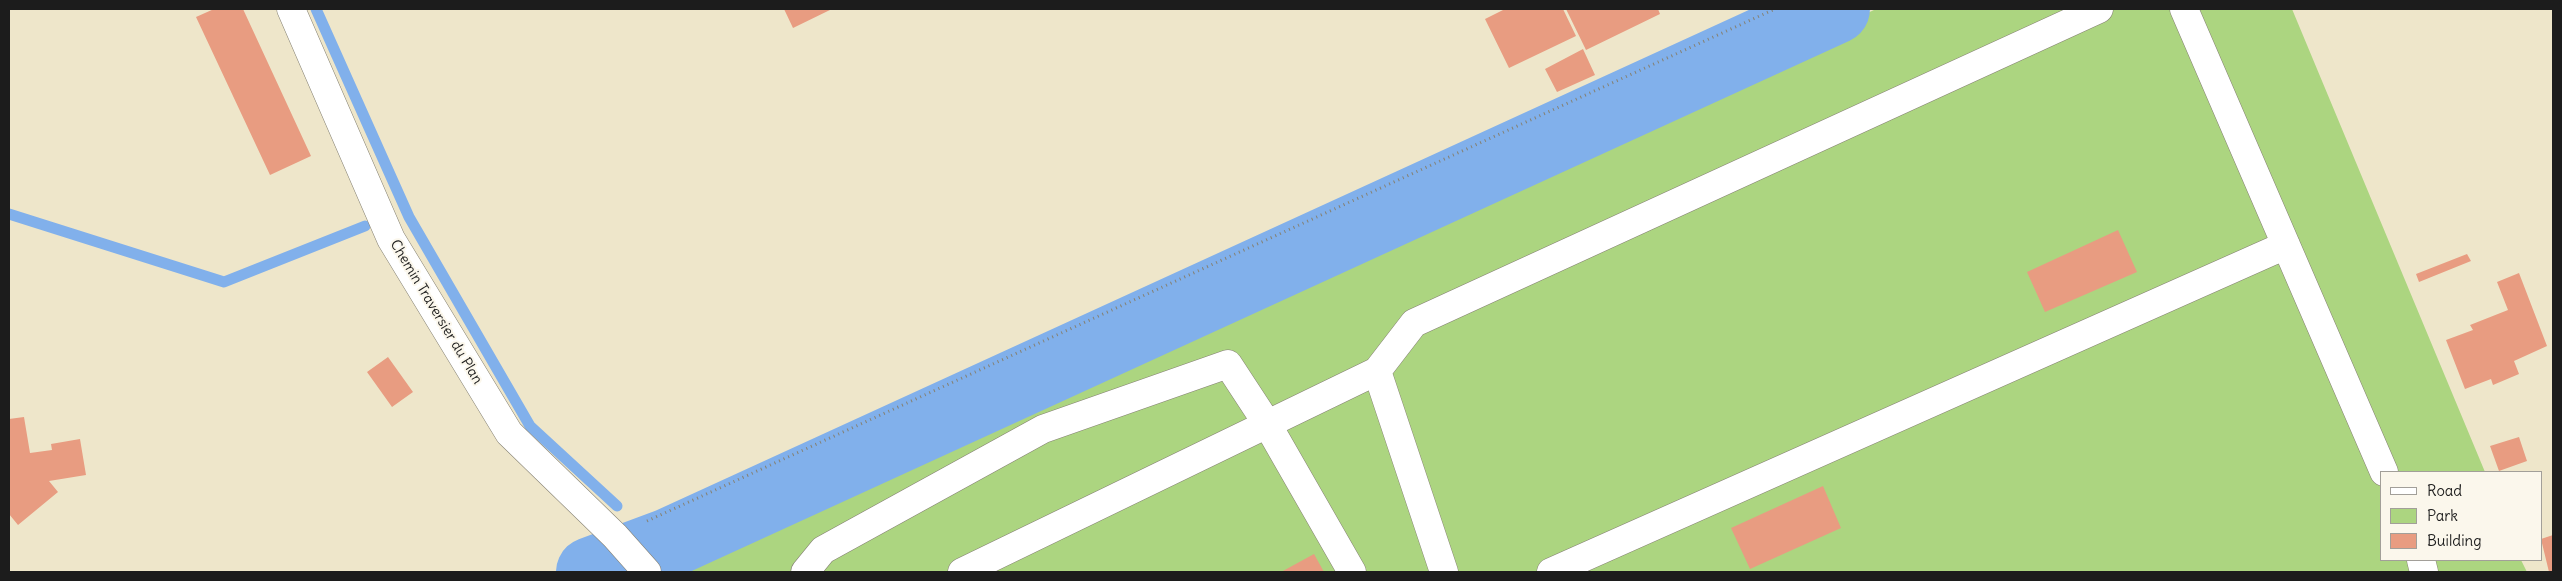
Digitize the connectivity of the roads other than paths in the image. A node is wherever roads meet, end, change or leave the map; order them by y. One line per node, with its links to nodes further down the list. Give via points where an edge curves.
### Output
1 (291, 9): 8 (street, Chemin Traversier du Plan, via 390,239 509,433 615,536)
2 (2099, 9): 5 (street, via 1414,323)
3 (2184, 9): 4 (street)
4 (2286, 245): 7 (street); 13 (street)
5 (1377, 371): 6 (street); 12 (street)
6 (1266, 422): 9 (street, via 1228,364 1044,429 822,550); 10 (street); 11 (street)
7 (2384, 471)
8 (647, 572)
9 (805, 572)
10 (962, 572)
11 (1352, 572)
12 (1444, 572)
13 (1551, 572)

